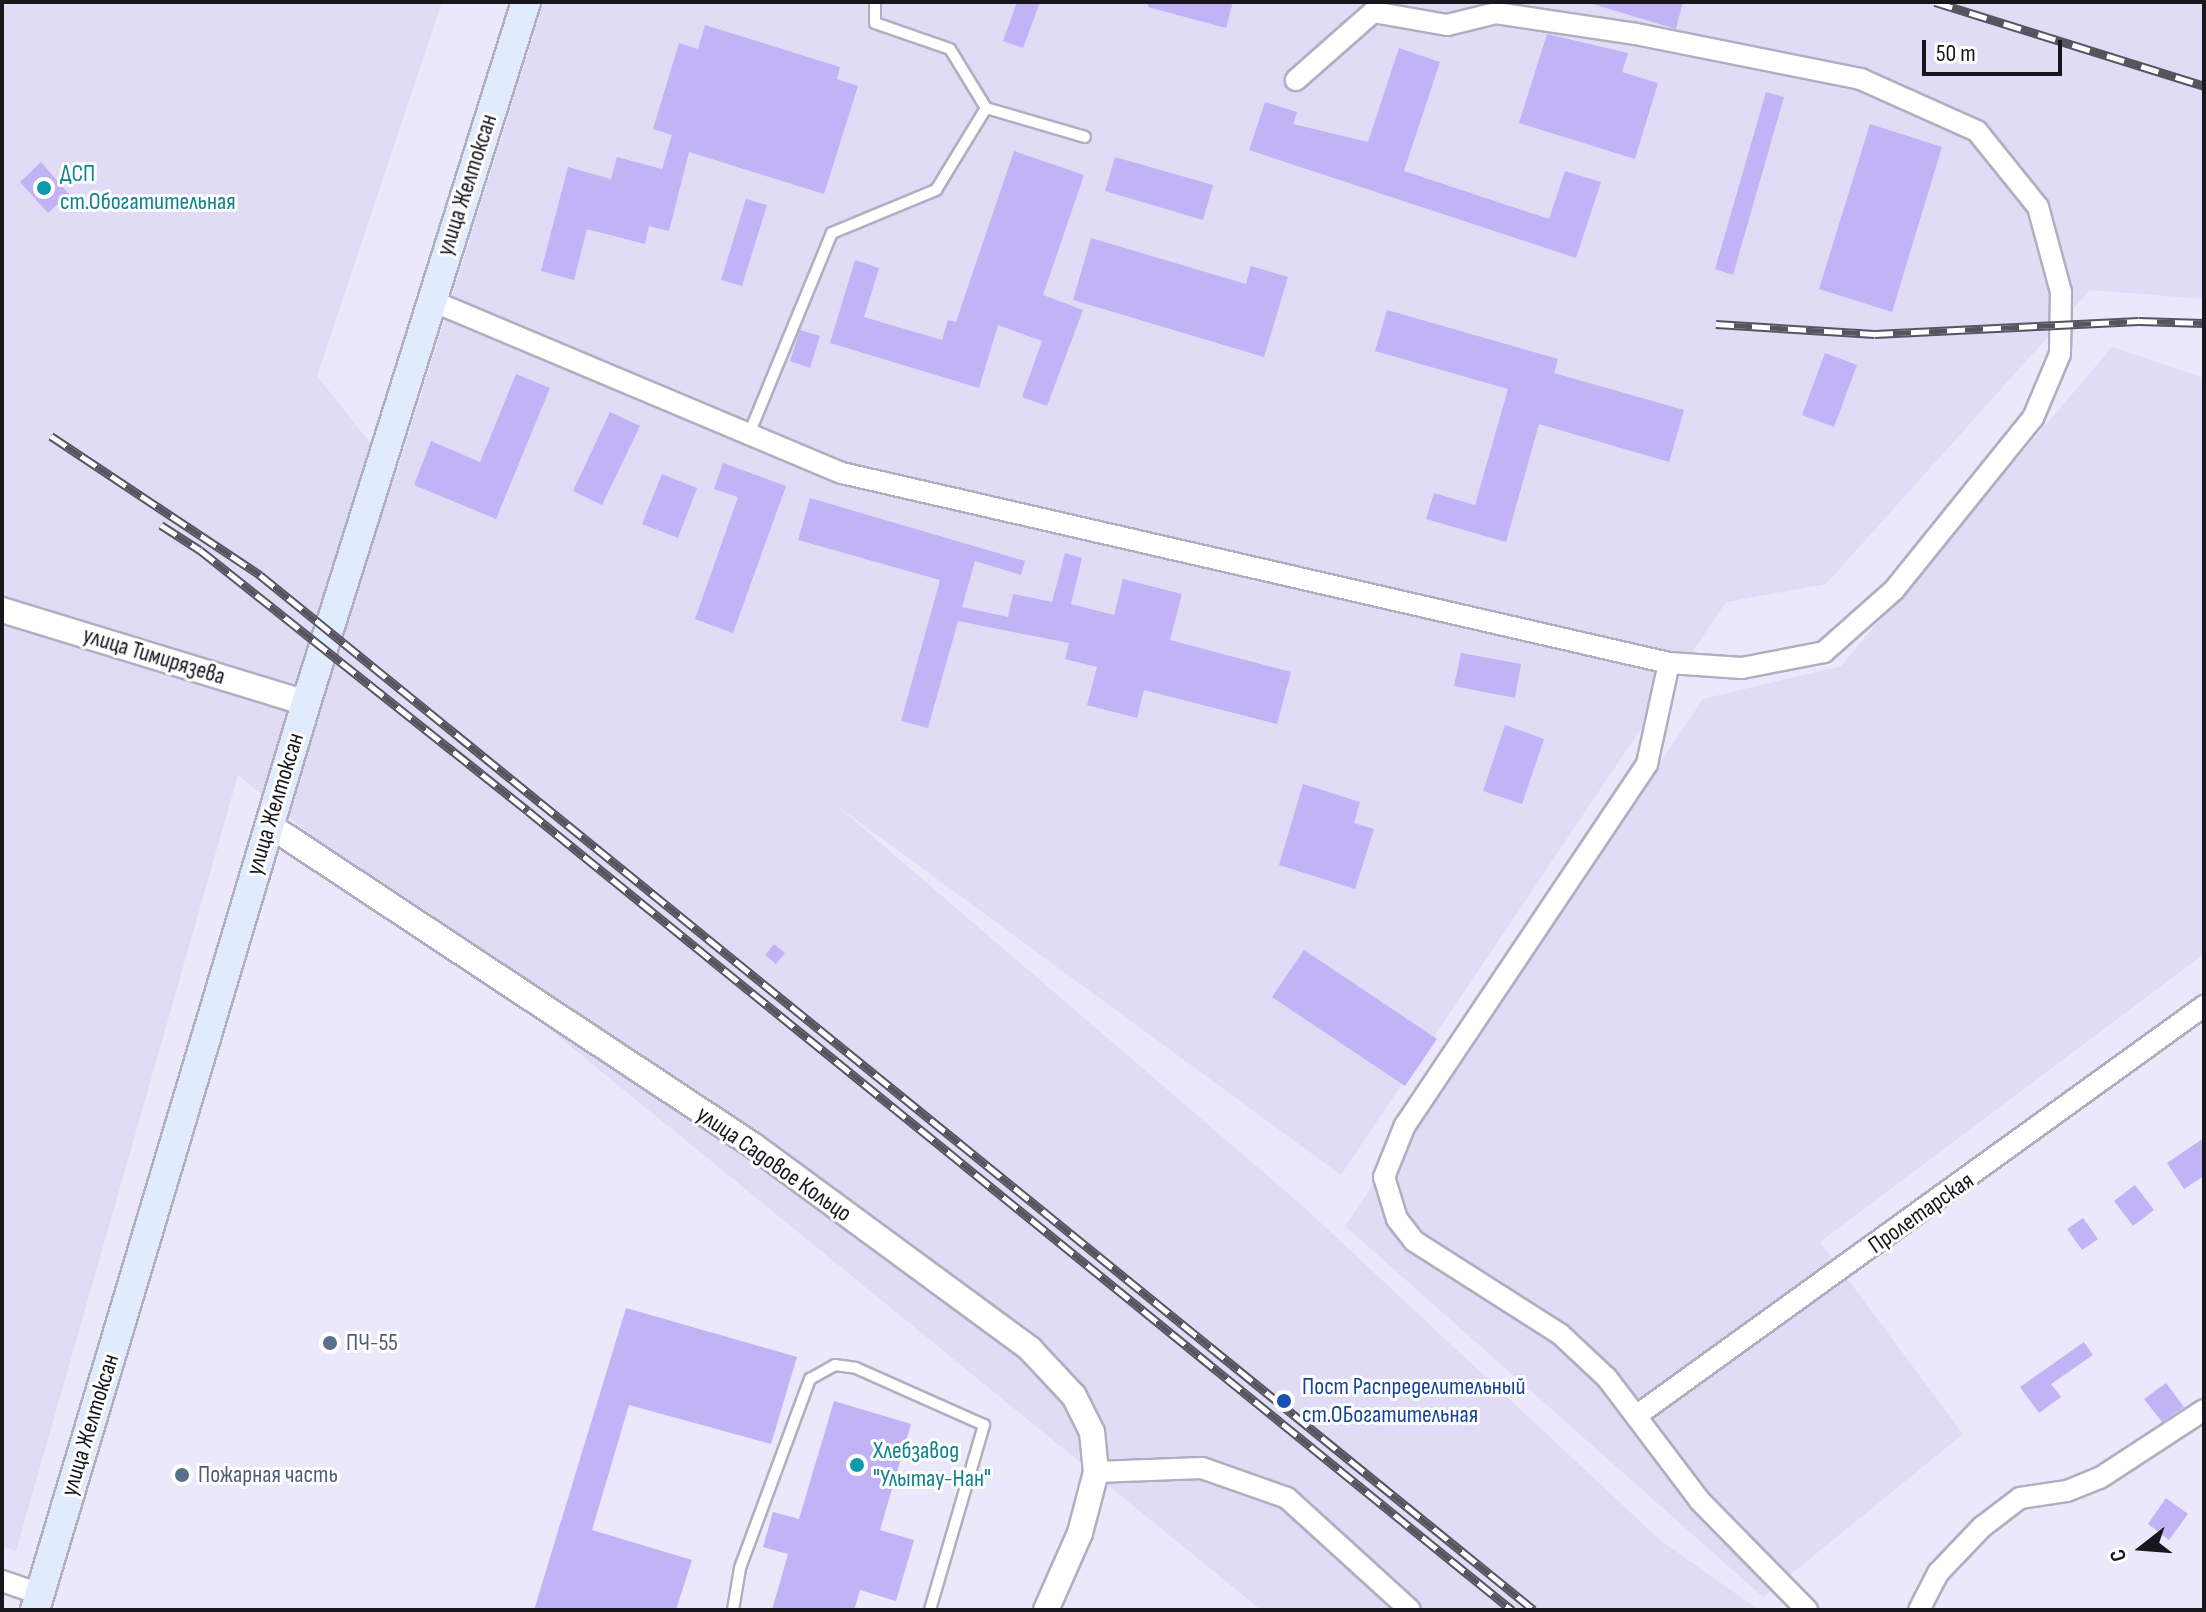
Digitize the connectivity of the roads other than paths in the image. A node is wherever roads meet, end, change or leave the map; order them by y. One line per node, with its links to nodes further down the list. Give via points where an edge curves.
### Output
1 (526, 2): 6 (main road, улица Желтоксан)
2 (875, 2): 4 (lane, via 875,23 950,49)
3 (1296, 80): 9 (street, via 1373,12 1447,25 1496,13 1636,34 1861,79 1977,131 2038,207 2061,292 2060,354 2033,418 1894,590 1824,652 1742,668)
4 (986, 108): 5 (lane); 7 (lane, via 936,190 832,233)
5 (1085, 137)
6 (430, 300): 7 (street); 10 (main road, улица Желтоксан)
7 (749, 434): 9 (street, via 842,473)
8 (2, 610): 10 (street, улица Тимирязева)
9 (1669, 663): 14 (street, via 1647,764 1405,1125 1384,1177 1397,1219 1414,1241 1560,1334 1607,1378)
10 (306, 703): 11 (main road, улица Желтоксан)
11 (269, 825): 15 (street, улица Садовое Кольцо, via 754,1146 1030,1349 1074,1396 1092,1432); 17 (main road, улица Желтоксан)
12 (2204, 1006): 14 (street, Пролетарская)
13 (2204, 1410): 23 (street, via 2100,1478 2067,1491 2020,1498 1982,1527 1938,1573)
14 (1636, 1416): 22 (street, via 1700,1501)
15 (1096, 1472): 20 (street, улица Садовое Кольцо, via 1080,1533); 21 (street, via 1202,1468 1287,1498)
16 (2, 1581): 17 (street)
17 (37, 1602)
18 (733, 1610): 19 (lane, via 740,1568 810,1379 835,1365 856,1368 984,1425)
19 (930, 1610)
20 (1046, 1610)
21 (1410, 1610)
22 (1807, 1610)
23 (1919, 1610)

